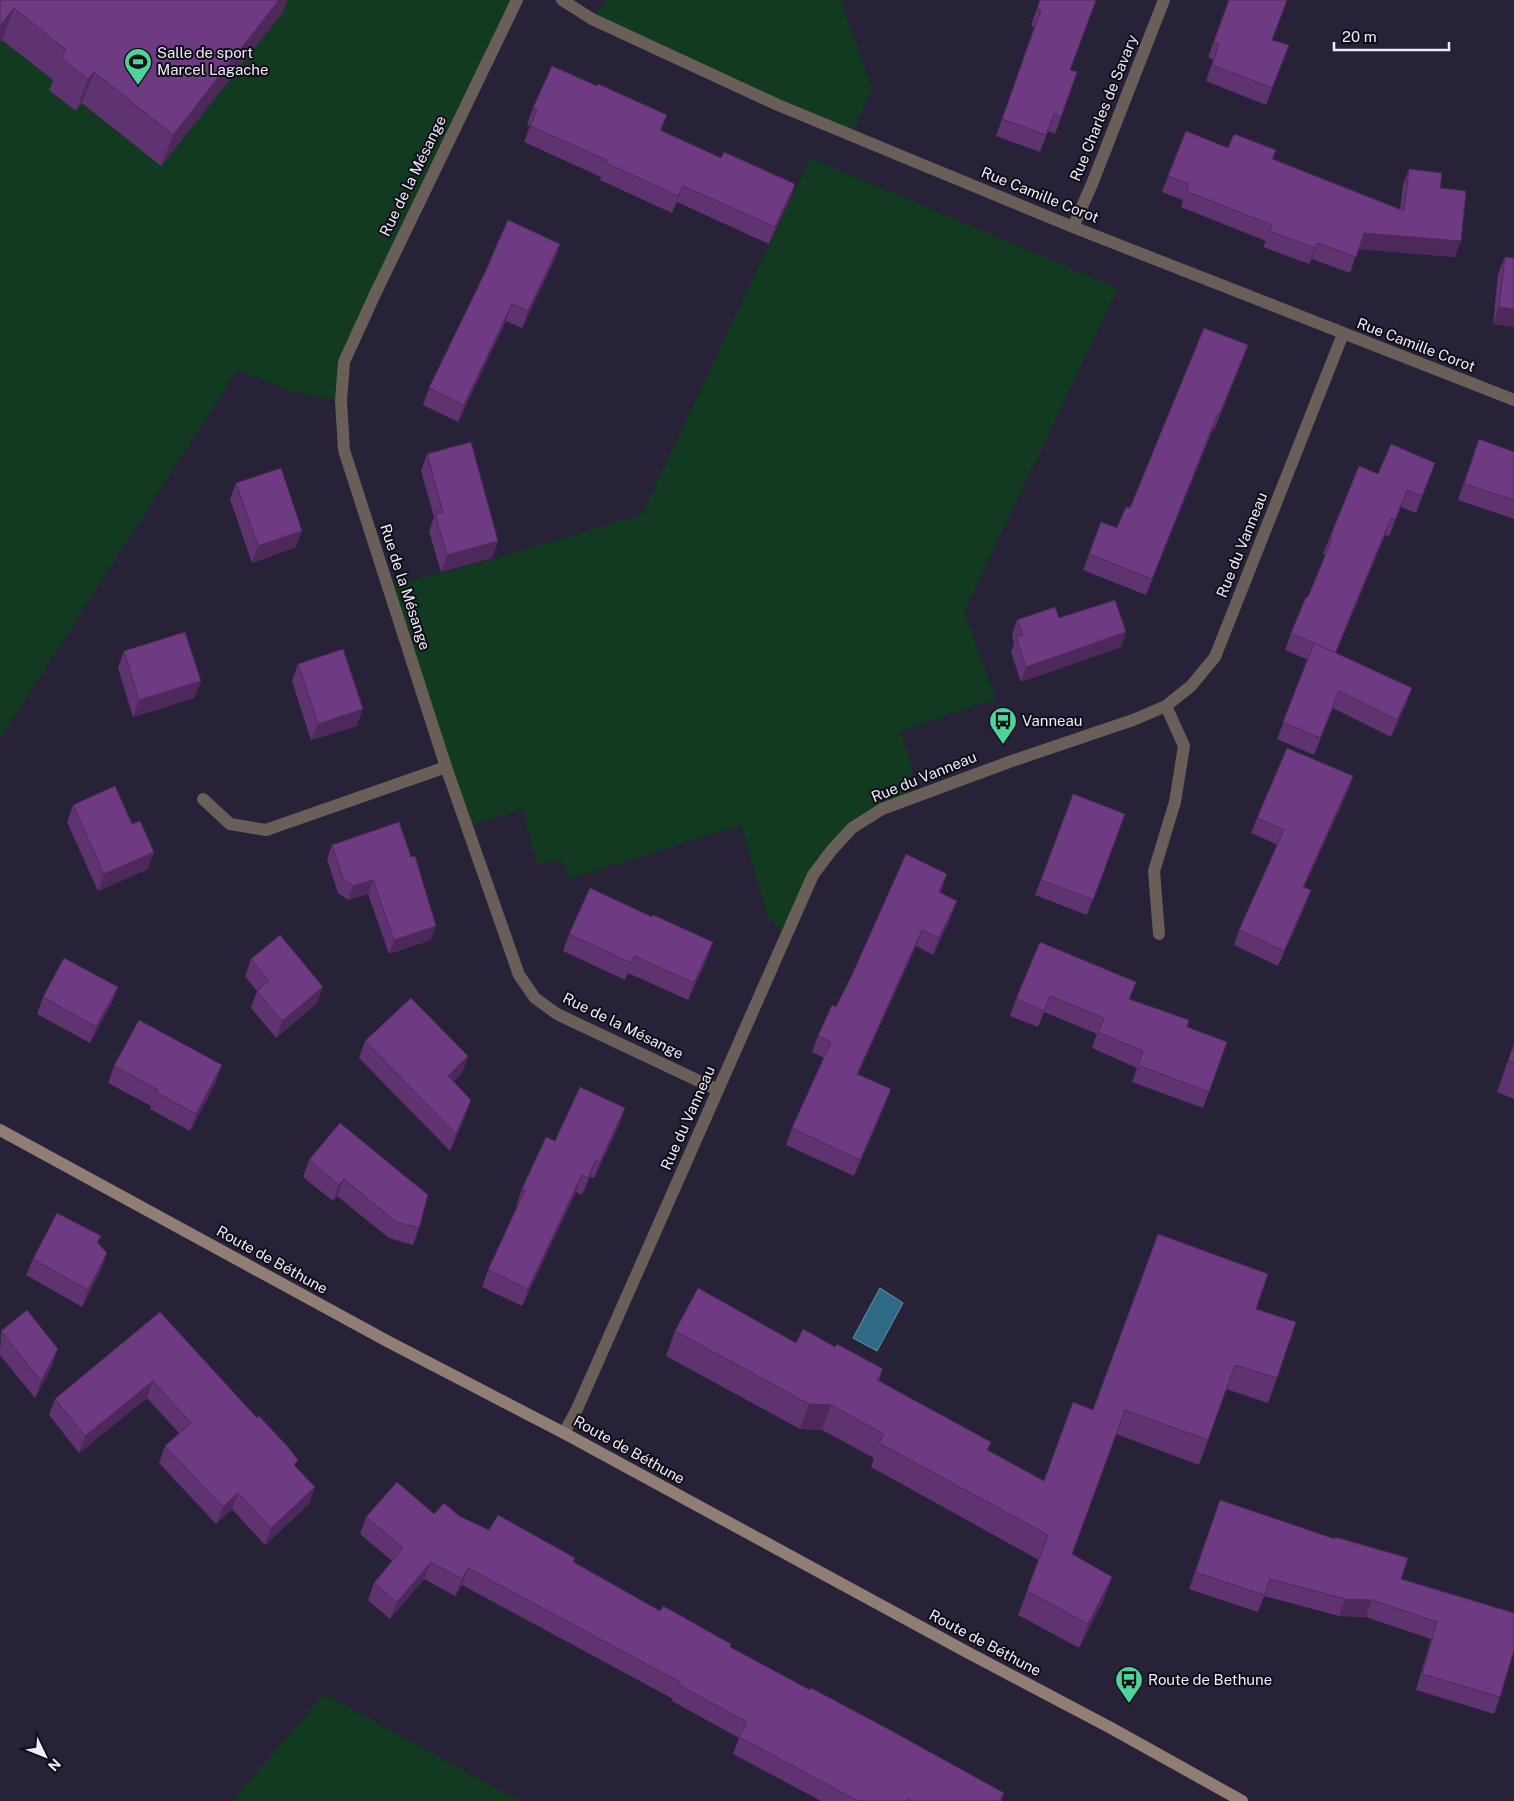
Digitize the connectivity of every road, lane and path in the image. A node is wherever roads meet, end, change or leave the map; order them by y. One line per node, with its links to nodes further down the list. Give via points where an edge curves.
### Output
1 (517, 0): 8 (street, Rue de la Mésange, via 344,362 341,401 344,450)
2 (562, 0): 4 (street, Rue Camille Corot, via 592,19 778,105)
3 (1164, 0): 4 (street, Rue Charles de Savary)
4 (1073, 227): 5 (street, Rue Camille Corot)
5 (1343, 334): 6 (street, Rue Camille Corot); 7 (street, Rue du Vanneau, via 1215,657 1191,686)
6 (1514, 400)
7 (1166, 706): 10 (street, via 1184,746 1175,802 1154,870); 11 (street, Rue du Vanneau, via 915,796 882,809 852,828 813,875)
8 (446, 767): 9 (street, via 266,830 230,824); 11 (street, Rue de la Mésange, via 519,975 535,998 557,1014)
9 (203, 799)
10 (1159, 934)
11 (718, 1090): 13 (street, Rue du Vanneau)
12 (0, 1130): 13 (main road, Route de Béthune, via 387,1341)
13 (564, 1433): 14 (main road, Route de Béthune)
14 (1242, 1801)

